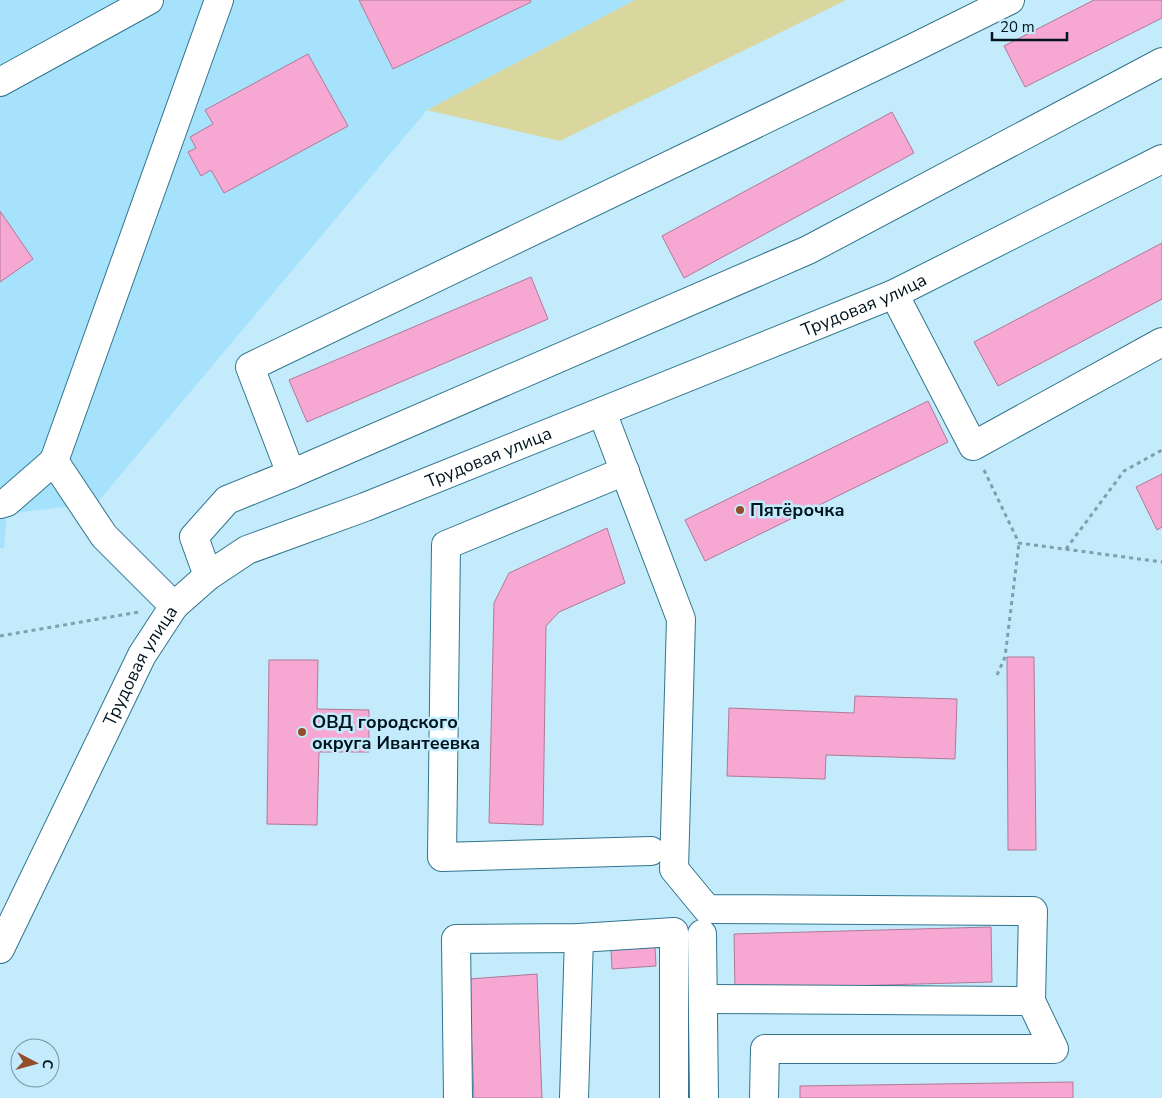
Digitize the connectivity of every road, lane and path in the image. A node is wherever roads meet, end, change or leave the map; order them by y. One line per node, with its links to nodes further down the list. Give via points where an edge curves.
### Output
1 (149, 0): 5 (street)
2 (219, 0): 12 (street)
3 (1010, 0): 14 (street, via 250,367)
4 (1162, 62): 14 (street, via 808,250)
5 (0, 82)
6 (1162, 159): 7 (street, Трудовая улица)
7 (894, 294): 9 (street, Трудовая улица); 10 (street)
8 (1162, 342): 10 (street)
9 (602, 412): 13 (street); 19 (street, Трудовая улица, via 247,550)
10 (973, 446): 16 (path)
11 (1162, 450): 17 (path, via 1124,471)
12 (54, 462): 15 (street, via 7,502); 20 (street, via 104,536)
13 (625, 471): 23 (street, via 446,545 442,857); 28 (street, via 681,619 674,869 706,910 1033,911)
14 (291, 474): 19 (street, via 227,500 194,537)
15 (0, 504)
16 (1019, 543): 17 (path); 22 (path, via 1005,657)
17 (1066, 549): 18 (path)
18 (1162, 562)
19 (208, 576): 20 (street, Трудовая улица)
20 (174, 606): 21 (path); 26 (street, Трудовая улица, via 142,655)
21 (0, 636)
22 (997, 675)
23 (650, 851)
24 (702, 934): 27 (street)
25 (579, 938): 29 (street, via 456,939); 30 (street); 31 (street, via 674,932)
26 (0, 949)
27 (703, 999): 28 (street); 32 (street)
28 (1031, 1001): 33 (street, via 1054,1049 765,1049)
29 (458, 1098)
30 (574, 1098)
31 (674, 1098)
32 (704, 1098)
33 (764, 1098)

